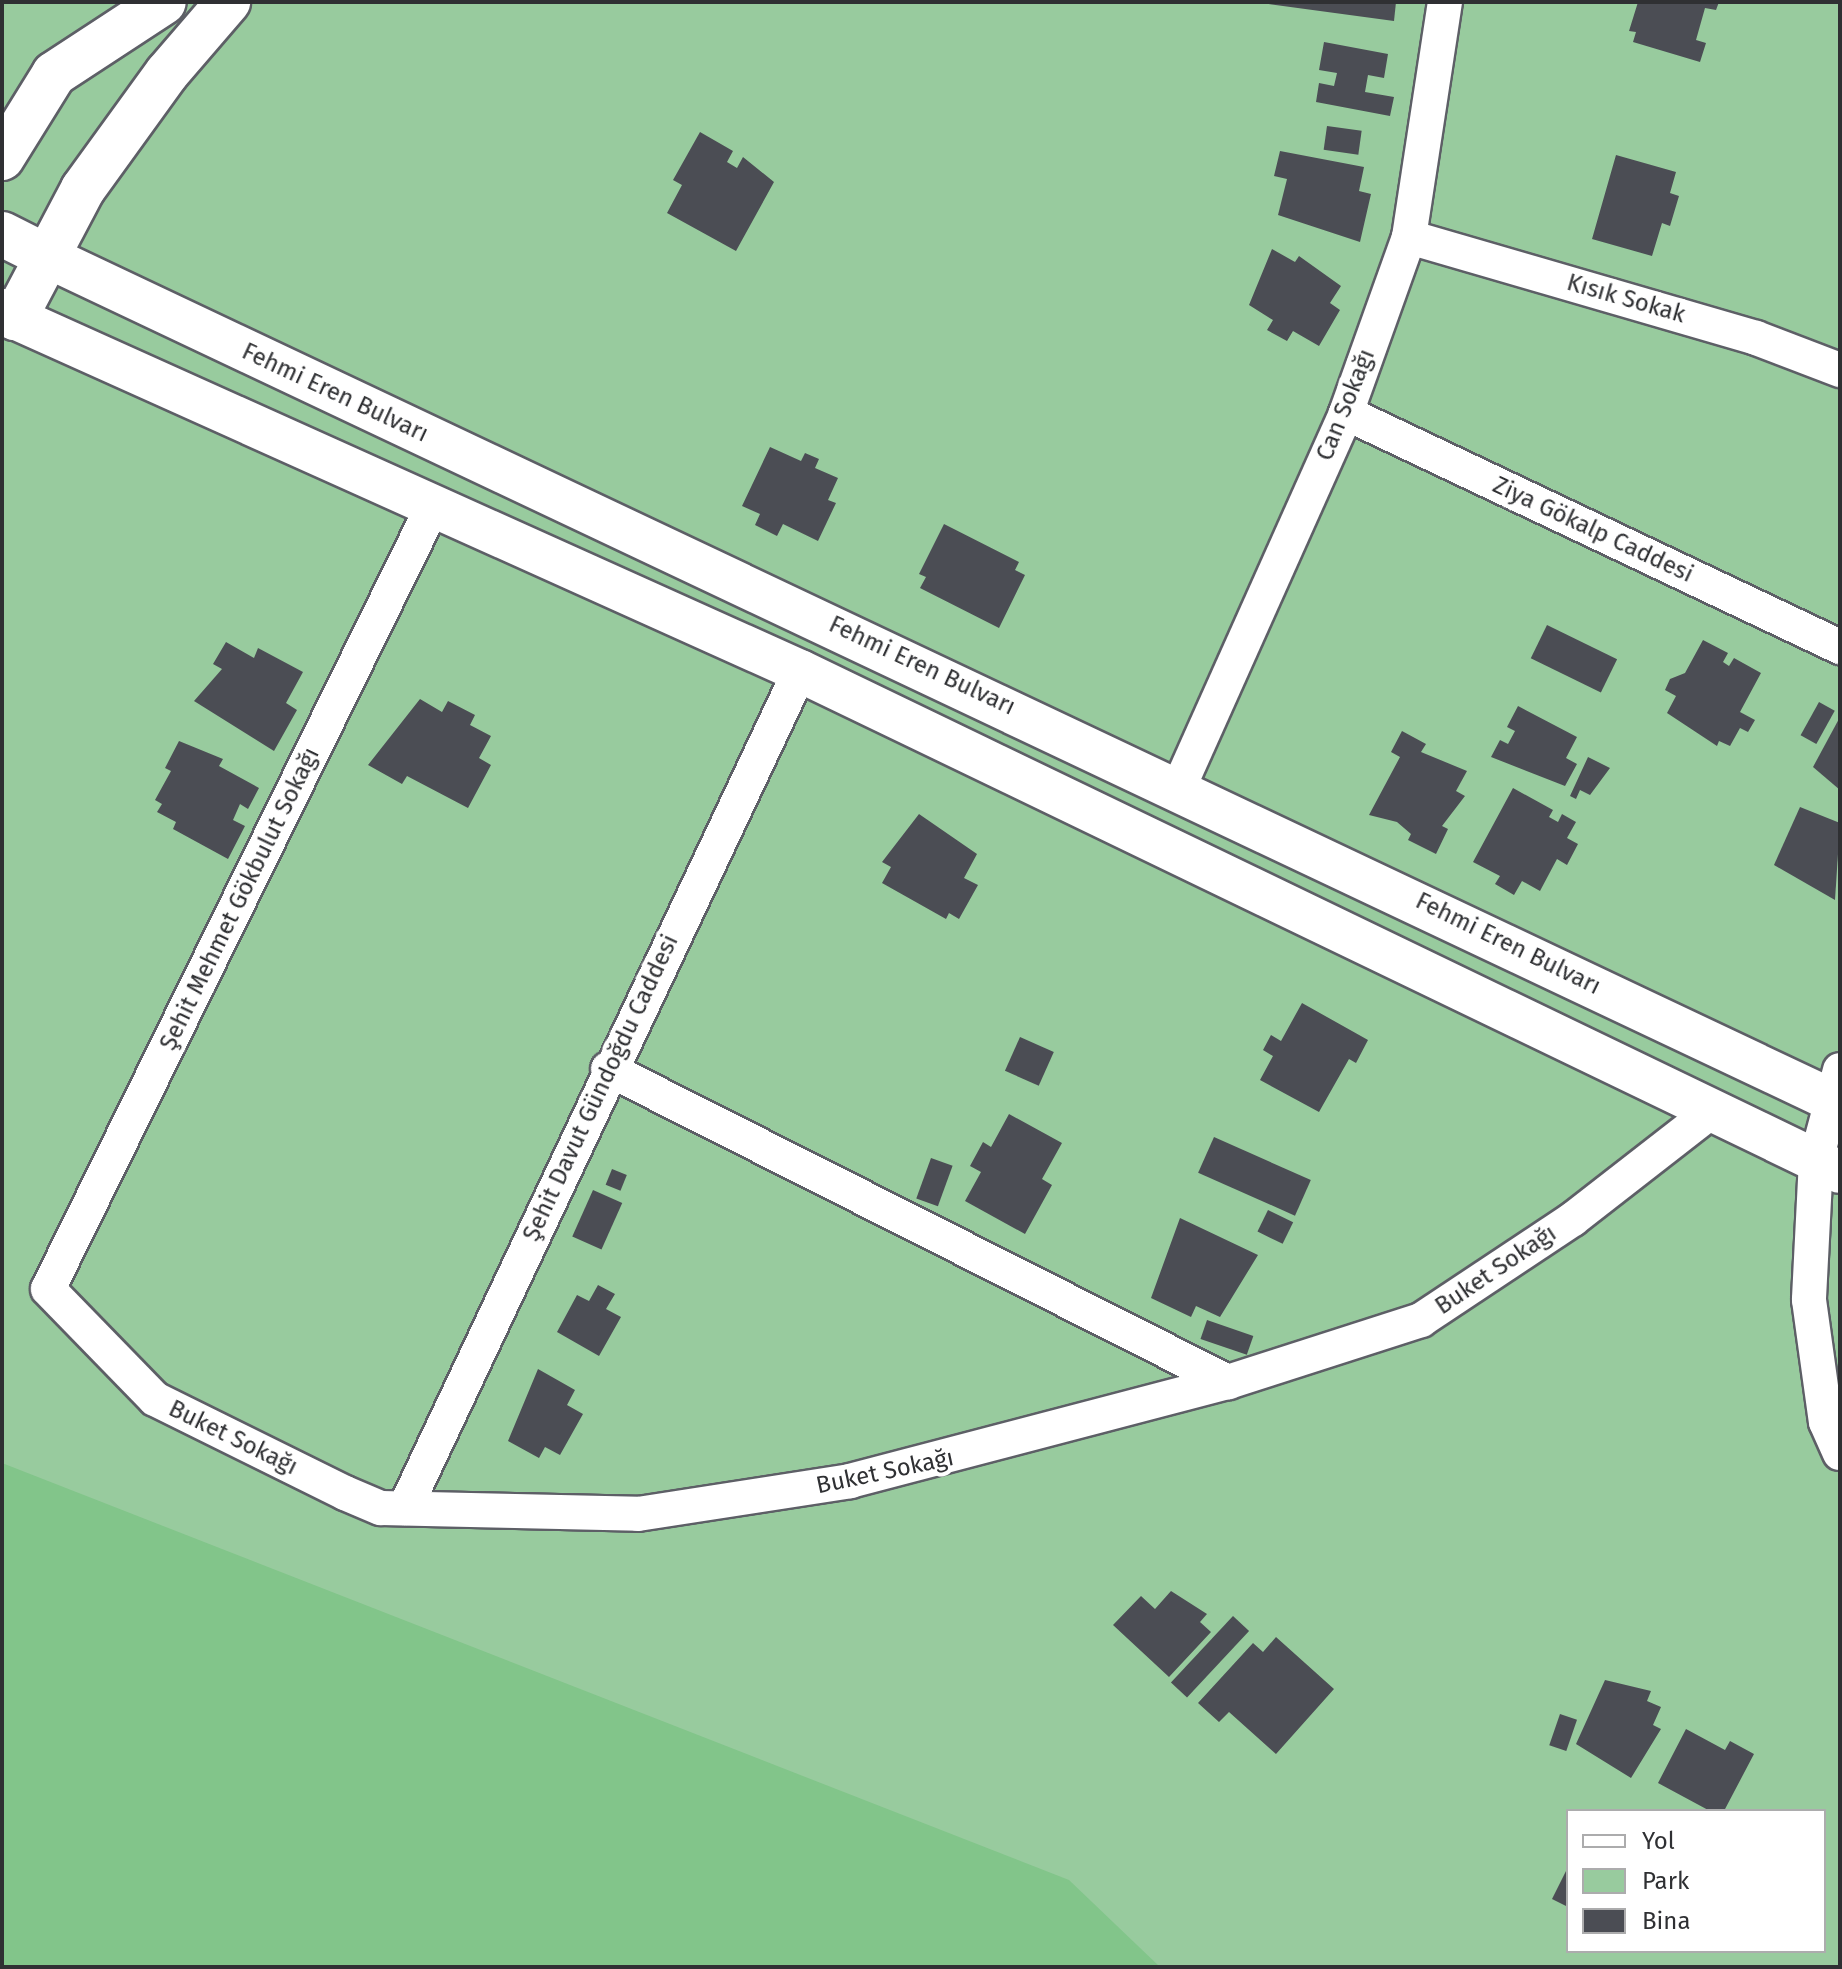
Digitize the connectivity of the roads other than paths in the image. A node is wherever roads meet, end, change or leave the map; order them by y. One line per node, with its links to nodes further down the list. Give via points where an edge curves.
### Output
1 (164, 2): 4 (main road)
2 (228, 2): 9 (main road, via 120,136 83,189)
3 (1445, 2): 8 (street, Can Sokağı)
4 (54, 74): 5 (main road); 6 (main road)
5 (2, 93)
6 (2, 158)
7 (2, 234): 9 (main road, Fehmi Eren Bulvarı)
8 (1409, 237): 11 (street, Kısık Sokak, via 1742,333); 12 (street, Can Sokağı)
9 (48, 257): 10 (main road); 16 (street, Fehmi Eren Bulvarı)
10 (8, 314): 13 (street)
11 (1840, 370)
12 (1346, 413): 14 (street, Ziya Gökalp Caddesi); 16 (street, Can Sokağı)
13 (432, 508): 15 (street); 21 (street, Şehit Mehmet Gökbulut Sokağı)
14 (1840, 647)
15 (800, 671): 17 (street, Şehit Davut Gündoğdu Caddesi); 19 (street)
16 (1179, 787): 18 (street, Fehmi Eren Bulvarı)
17 (608, 1069): 22 (street); 24 (street, Şehit Davut Gündoğdu Caddesi)
18 (1836, 1091): 20 (street)
19 (1709, 1113): 20 (street); 22 (street, Buket Sokağı, via 1573,1219 1421,1320)
20 (1828, 1166): 23 (street, via 1809,1300 1826,1422)
21 (48, 1289): 24 (street, Buket Sokağı, via 155,1399 345,1493 381,1508)
22 (1228, 1382): 24 (street, Buket Sokağı, via 959,1456 753,1499 638,1514)
23 (1840, 1453)
24 (405, 1508)

